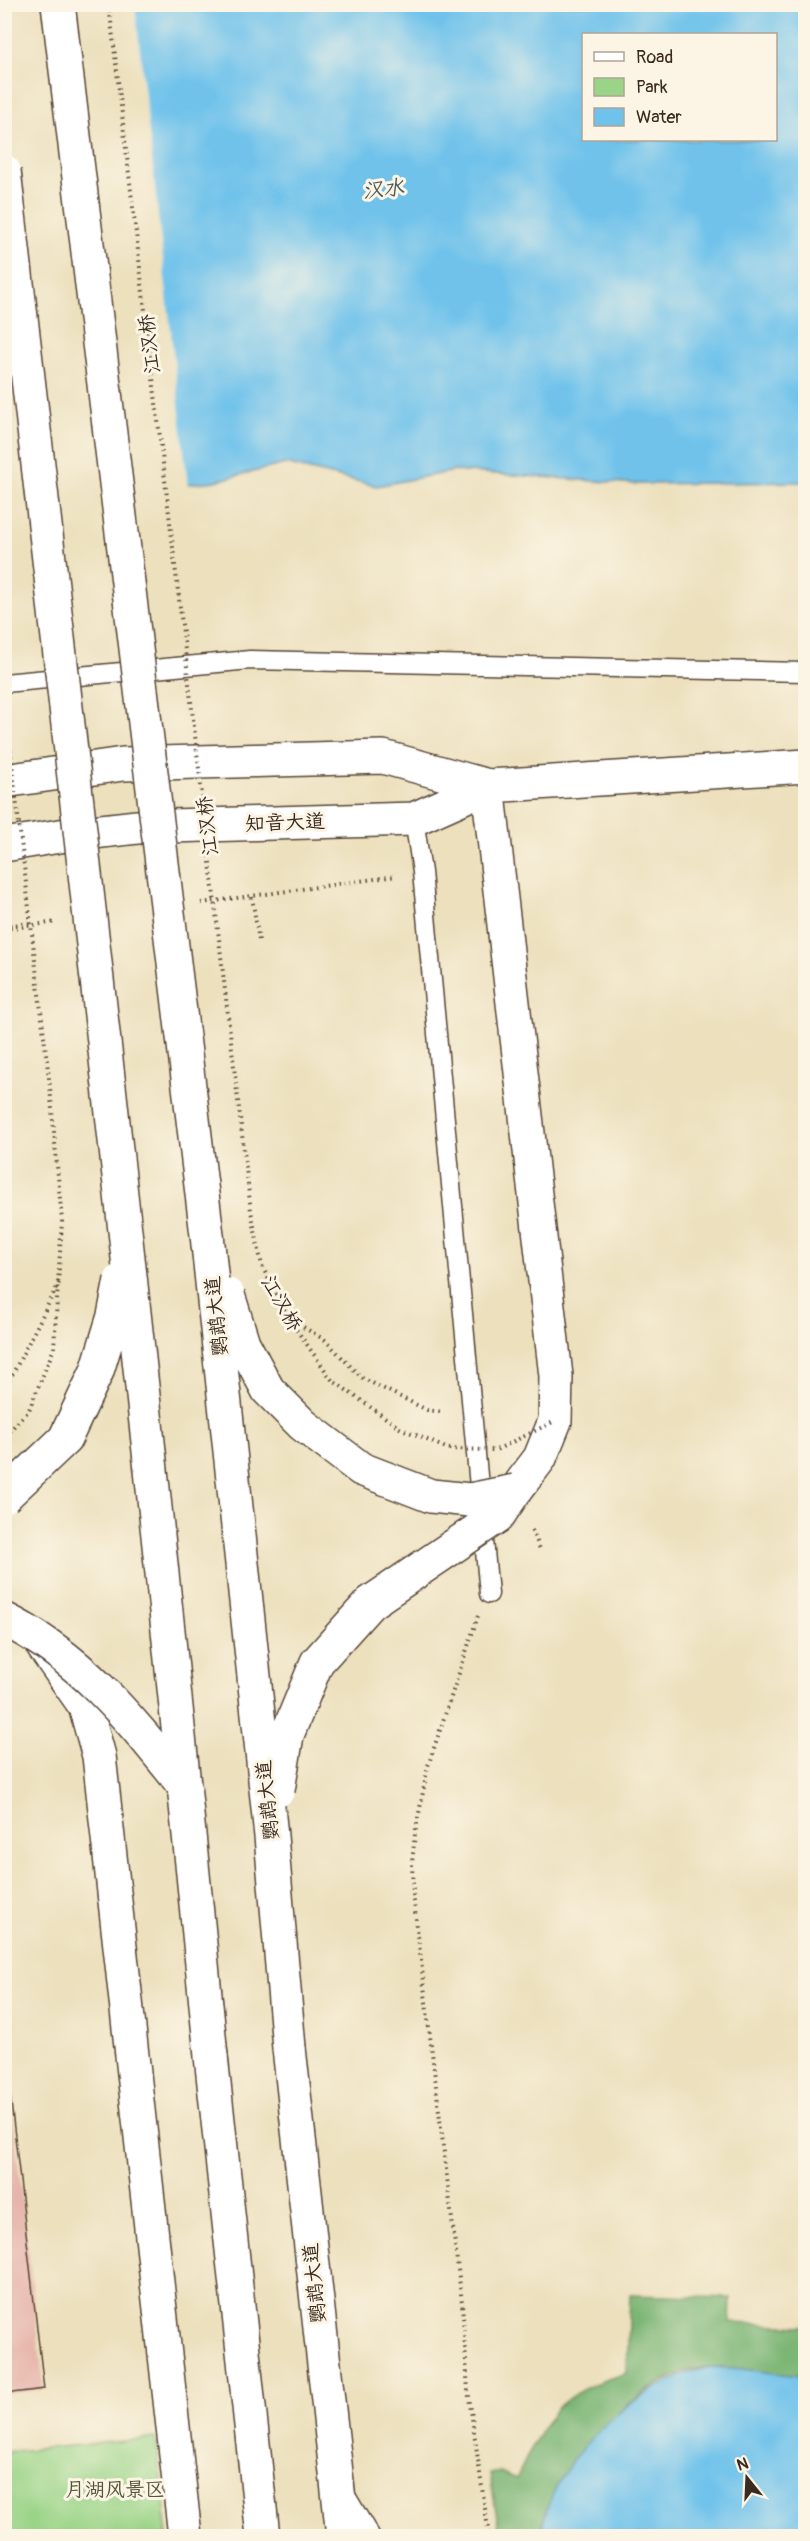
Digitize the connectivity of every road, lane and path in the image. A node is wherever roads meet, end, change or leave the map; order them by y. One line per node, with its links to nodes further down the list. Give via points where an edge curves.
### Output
1 (57, 4): 21 (main road, 鹦鹉大道, bridge)
2 (109, 4): 13 (path, 江汉桥, bridge)
3 (4, 171): 22 (main road, bridge)
4 (806, 672): 5 (lane, via 250,660)
5 (4, 683)
6 (4, 696): 16 (path, bridge)
7 (806, 766): 9 (main road, 知音大道)
8 (4, 781): 9 (main road, 知音大道, via 123,764 382,757)
9 (488, 786): 10 (main road, 知音大道); 27 (main road, via 556,1376)
10 (414, 819): 11 (main road, 知音大道, via 137,827); 12 (lane)
11 (4, 845)
12 (422, 872): 14 (path); 26 (lane)
13 (216, 901): 18 (path, via 253,897); 24 (path, 江汉桥, bridge, via 251,1211 261,1266)
14 (190, 904)
15 (62, 922): 17 (path)
16 (31, 923): 17 (path); 23 (path, bridge, via 62,1221)
17 (4, 928)
18 (259, 941)
19 (4, 966): 20 (path)
20 (5, 971)
21 (207, 1235): 29 (main road, bridge, via 243,1343 268,1390 303,1425 362,1469 431,1496 470,1500); 35 (main road, 鹦鹉大道, bridge)
22 (127, 1249): 30 (main road, bridge, via 114,1316 97,1371 65,1439); 34 (main road, bridge)
23 (60, 1281): 25 (path, bridge); 28 (path, bridge, via 54,1348 29,1410)
24 (288, 1318): 26 (path, via 325,1340 362,1378 428,1410); 27 (path, 江汉桥, bridge, via 332,1380 400,1428 448,1449 496,1450)
25 (4, 1391)
26 (472, 1414): 31 (lane)
27 (555, 1421): 29 (main road, via 540,1458)
28 (4, 1437)
29 (515, 1491): 35 (main road, bridge, via 498,1516 370,1603 317,1662 286,1735)
30 (4, 1497)
31 (489, 1594): 41 (path, via 475,1622 428,1766 412,1863 462,2303 468,2390)
32 (4, 1619): 33 (main road, bridge)
33 (34, 1634): 34 (main road, bridge, via 80,1667 127,1715); 37 (main road, via 85,1706 99,1756)
34 (185, 1787): 38 (main road, bridge)
35 (272, 1836): 36 (main road, 鹦鹉大道, bridge, via 289,2048)
36 (335, 2477): 39 (main road, 鹦鹉大道); 40 (lane)
37 (185, 2536)
38 (263, 2536)
39 (343, 2536)
40 (370, 2536)
41 (489, 2536)

